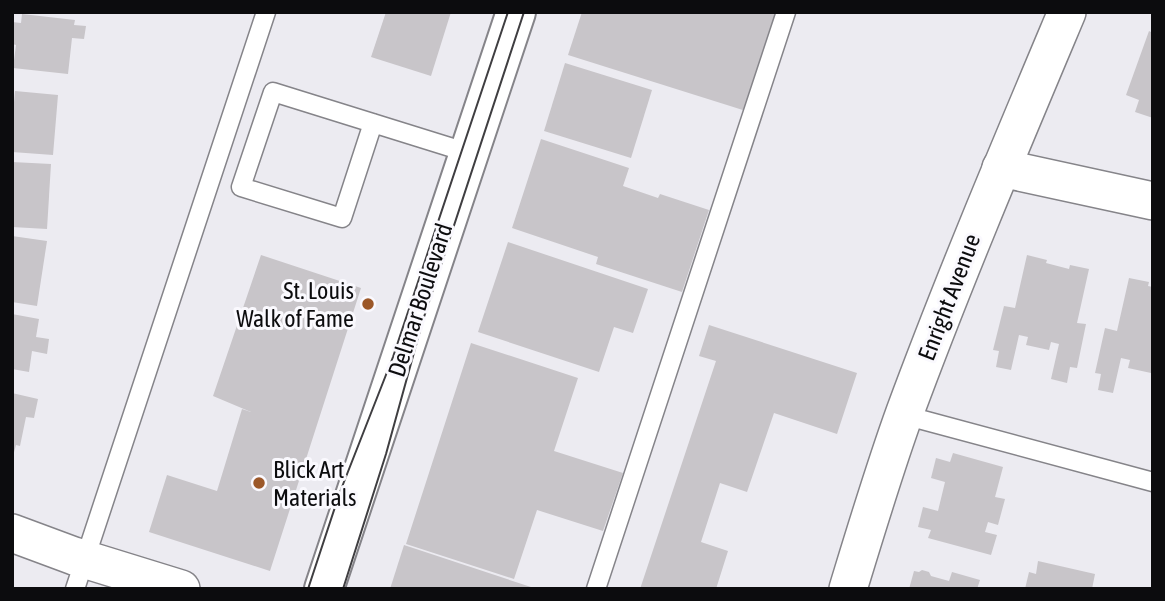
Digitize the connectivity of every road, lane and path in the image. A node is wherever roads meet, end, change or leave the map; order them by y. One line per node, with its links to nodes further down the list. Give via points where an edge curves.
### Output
1 (266, 12): 12 (lane)
2 (516, 12): 6 (main road, Delmar Boulevard)
3 (786, 12): 15 (lane)
4 (1067, 12): 7 (street, Enright Avenue)
5 (373, 123): 5 (lane, via 273,92 241,187 342,218); 6 (lane)
6 (469, 153): 14 (main road, Delmar Boulevard)
7 (1001, 168): 8 (street); 9 (street, Enright Avenue)
8 (1153, 201)
9 (904, 415): 10 (lane); 16 (street, Enright Avenue)
10 (1153, 482)
11 (12, 533): 12 (street, via 52,549)
12 (80, 574): 13 (street)
13 (181, 589)
14 (324, 589)
15 (596, 589)
16 (848, 589)

